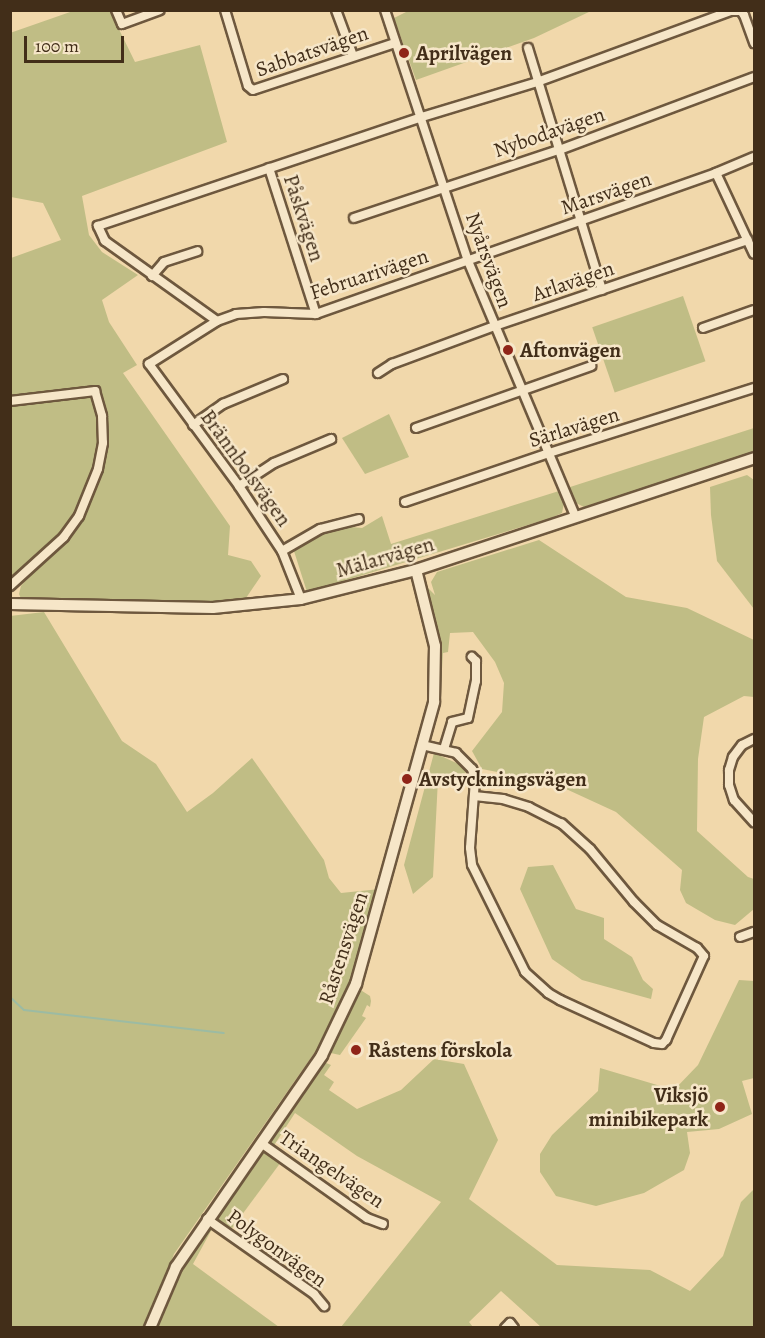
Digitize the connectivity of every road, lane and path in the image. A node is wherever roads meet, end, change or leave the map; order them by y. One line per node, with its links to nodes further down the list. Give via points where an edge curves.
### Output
1 (116, 10): 2 (street, via 122,24)
2 (160, 10)
3 (225, 10): 9 (street, Sabbatsvägen, via 248,86 253,90)
4 (336, 10): 9 (street)
5 (385, 10): 7 (street, Nyårsvägen)
6 (754, 42): 11 (street, via 741,11 731,11)
7 (395, 43): 9 (street, Sabbatsvägen); 12 (street, Nyårsvägen)
8 (528, 48): 11 (street)
9 (353, 56)
10 (754, 77): 13 (street, Nybodavägen)
11 (537, 82): 12 (street); 13 (street)
12 (422, 117): 15 (street); 17 (street, Nyårsvägen)
13 (559, 150): 17 (street, Nybodavägen); 19 (street)
14 (754, 157): 16 (street, Marsvägen)
15 (269, 168): 24 (street, via 98,226 100,237); 27 (street, Påskvägen)
16 (716, 173): 19 (street, Marsvägen); 20 (street)
17 (444, 186): 18 (street, Nybodavägen); 23 (street, Nyårsvägen)
18 (354, 218)
19 (582, 220): 23 (street, Marsvägen); 25 (street)
20 (748, 240): 22 (street); 25 (street, Arlavägen)
21 (197, 251): 24 (street, via 164,262)
22 (754, 254)
23 (468, 261): 27 (street, Februarivägen); 29 (street, Nyårsvägen)
24 (152, 276): 28 (street)
25 (602, 290): 29 (street, Arlavägen)
26 (754, 310): 30 (street)
27 (316, 314): 28 (street, Februarivägen, via 247,312)
28 (217, 321): 31 (street, Februarivägen)
29 (495, 326): 33 (street, Arlavägen, via 392,364); 36 (street, Nyårsvägen)
30 (703, 328)
31 (149, 364): 38 (street, Brännbolsvägen)
32 (591, 366): 36 (street)
33 (378, 373)
34 (283, 379): 38 (street, via 223,404)
35 (754, 388): 41 (street, Särlavägen)
36 (521, 391): 39 (street); 41 (street, Nyårsvägen)
37 (10, 401): 49 (street, via 95,390 102,416 103,443 91,493 64,537)
38 (193, 425): 43 (street, Brännbolsvägen)
39 (416, 428)
40 (331, 439): 43 (street, via 274,463)
41 (549, 453): 44 (street, Särlavägen); 45 (street, Nyårsvägen)
42 (754, 458): 45 (street, Mälarvägen)
43 (239, 486): 47 (street, Brännbolsvägen)
44 (405, 502)
45 (575, 515): 48 (street, Mälarvägen)
46 (359, 519): 47 (street, via 320,529)
47 (282, 551): 50 (street, Brännbolsvägen)
48 (416, 570): 50 (street, Mälarvägen); 54 (street, Råstensvägen, via 432,625 436,662 434,702)
49 (10, 586)
50 (301, 599): 51 (street, Mälarvägen, via 213,608)
51 (10, 604)
52 (472, 657): 55 (street, via 476,661 476,681 468,718 452,722)
53 (754, 739): 57 (street, via 742,745 729,770 734,800)
54 (423, 745): 55 (street); 60 (street, Råstensvägen, via 356,984 322,1055)
55 (444, 750): 56 (street, via 456,753 472,769)
56 (474, 796): 56 (street, via 472,865 525,972 560,1000 662,1044 703,961 698,948 657,925 590,849 562,824 503,798)
57 (754, 822)
58 (754, 932): 59 (street)
59 (740, 938)
60 (261, 1143): 61 (street, Råstensvägen); 62 (street, Triangelvägen, via 367,1218)
61 (207, 1219): 63 (street, Polygonvägen, via 314,1294); 64 (street, Råstensvägen, via 176,1267)
62 (383, 1224)
63 (324, 1306)
64 (150, 1328)
65 (506, 1328): 66 (street, via 510,1323)
66 (514, 1328)

